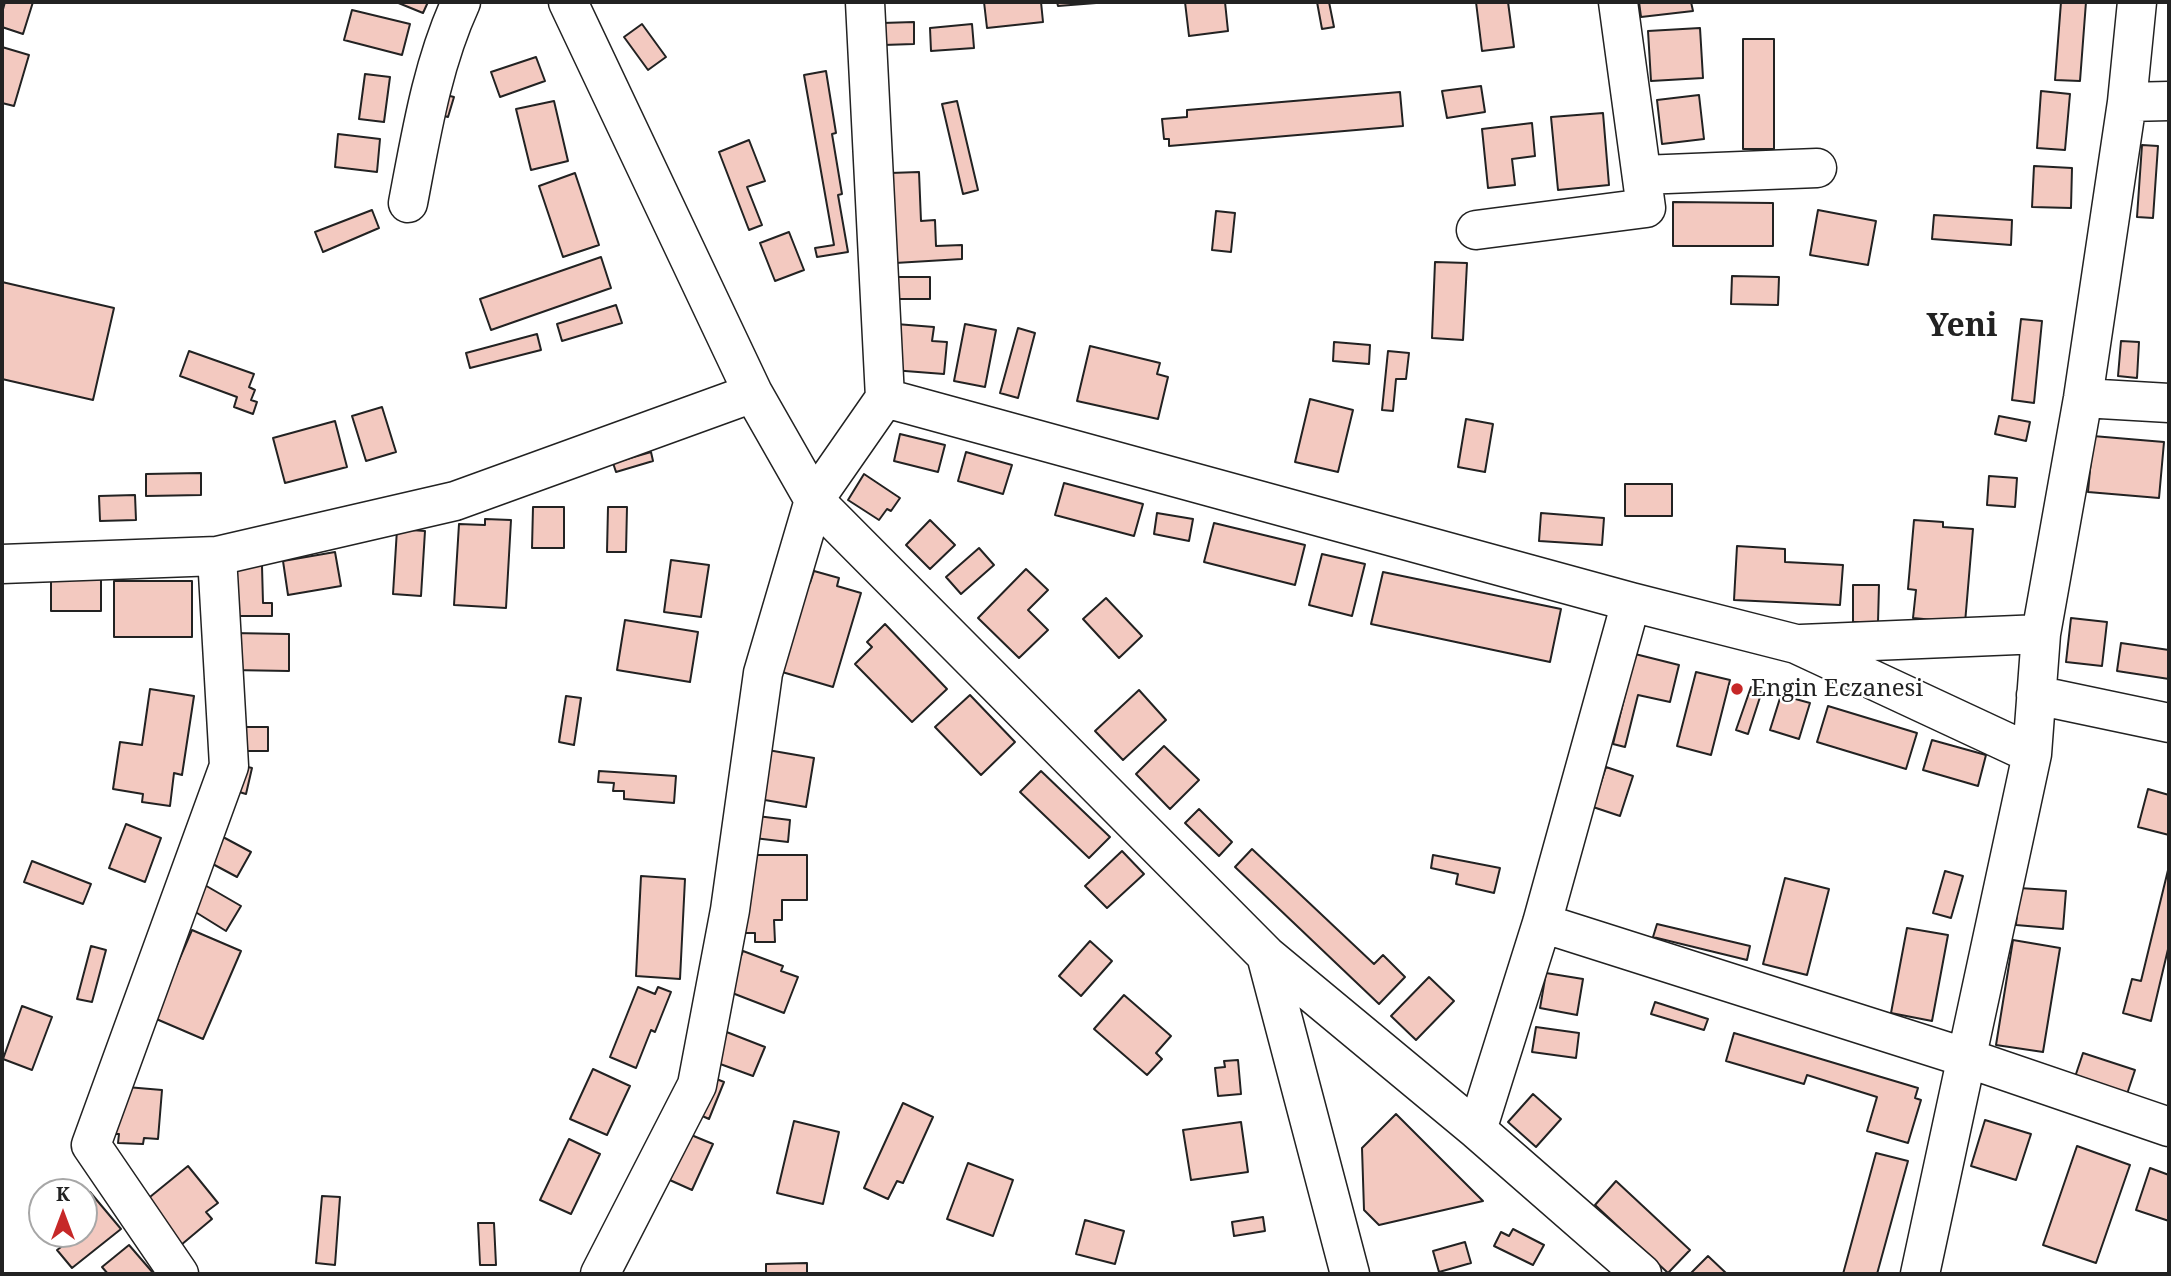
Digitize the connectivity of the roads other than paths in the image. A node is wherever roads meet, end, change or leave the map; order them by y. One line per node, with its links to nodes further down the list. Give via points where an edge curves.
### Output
1 (461, 2): 10 (street, via 446,33)
2 (568, 2): 12 (street)
3 (865, 2): 13 (street)
4 (1618, 2): 9 (street)
5 (2137, 2): 7 (street)
6 (2169, 101): 7 (street)
7 (2127, 102): 14 (street)
8 (1817, 168): 9 (street)
9 (1642, 175): 11 (street, via 1646,208)
10 (408, 203)
11 (1476, 230)
12 (753, 393): 16 (street); 17 (street, via 455,501)
13 (886, 398): 16 (street); 19 (street)
14 (2083, 398): 15 (street); 20 (street)
15 (2169, 403)
16 (814, 500): 26 (street); 31 (street, via 763,673 730,910 697,1085)
17 (217, 556): 18 (street); 30 (street, via 229,765 91,1145)
18 (2, 564)
19 (1631, 602): 21 (street); 25 (street)
20 (2041, 634): 21 (street); 22 (street)
21 (1796, 644): 24 (street)
22 (2036, 695): 23 (street); 24 (street)
23 (2169, 723)
24 (2032, 754): 27 (street)
25 (1542, 923): 27 (street); 29 (street)
26 (1266, 955): 29 (street); 32 (street)
27 (1967, 1058): 28 (street); 34 (street)
28 (2169, 1127)
29 (1476, 1130): 33 (street)
30 (179, 1274)
31 (600, 1274)
32 (1349, 1274)
33 (1642, 1274)
34 (1920, 1274)

